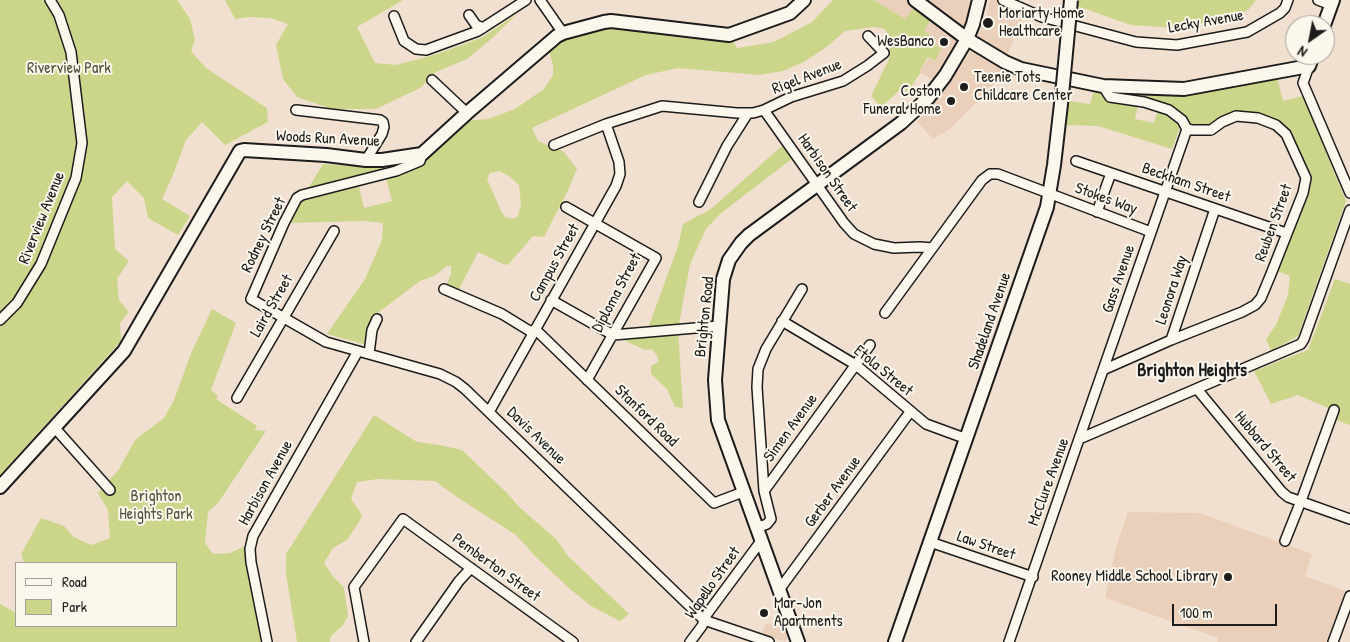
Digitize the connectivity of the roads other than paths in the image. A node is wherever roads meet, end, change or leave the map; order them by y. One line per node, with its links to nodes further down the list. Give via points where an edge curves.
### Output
1 (50, 0): 56 (street, Riverview Avenue, via 59,15 71,52 82,143 76,178 41,264 17,303)
2 (526, 0): 15 (street)
3 (540, 0): 16 (street)
4 (916, 0): 18 (street)
5 (978, 0): 18 (street, Brighton Road)
6 (1003, 0): 8 (street, Lecky Avenue, via 1042,17 1136,42 1177,44 1247,32 1280,13)
7 (1071, 0): 38 (street, Shadeland Avenue, bridge)
8 (1288, 0)
9 (1318, 0): 11 (street)
10 (802, 1): 16 (street, via 790,13 728,35 611,21)
11 (1332, 2): 13 (street)
12 (469, 15): 15 (street, via 476,25)
13 (1327, 15)
14 (394, 16): 15 (street, via 400,36 410,47 420,50)
15 (483, 28)
16 (562, 33): 25 (street)
17 (868, 36): 24 (street, Rigel Avenue, via 884,53 867,66 843,81)
18 (966, 39): 22 (street, via 1021,69); 35 (street, Brighton Road, via 945,76 917,110)
19 (1289, 65): 22 (street, via 1184,89)
20 (1309, 65): 34 (street, via 1303,83)
21 (432, 80): 25 (street)
22 (1103, 86): 28 (street, via 1110,97 1169,110)
23 (296, 110): 31 (street, via 380,120 384,127 382,134)
24 (764, 110): 26 (street); 35 (street, Harbison Street)
25 (467, 113): 30 (street)
26 (748, 113): 27 (street, via 662,106); 39 (street)
27 (606, 124): 29 (street); 44 (street, Campus Street, via 620,174)
28 (1188, 128): 36 (street, Gass Avenue); 47 (street, Reuben Street, via 1211,130 1230,118 1242,116 1276,125 1286,134 1306,178)
29 (554, 145)
30 (422, 154): 31 (street, Woods Run Avenue); 51 (street, Rodney Street, via 420,161 396,171 297,198)
31 (366, 160): 73 (street, Woods Run Avenue, via 240,151 128,345)
32 (1076, 162): 33 (street, Beckham Street)
33 (1111, 173): 36 (street, Beckham Street); 43 (street)
34 (1348, 180): 37 (street)
35 (817, 186): 48 (street, Harbison Street, via 844,223 861,238 894,248); 58 (street, Brighton Road, via 741,243 729,260 722,279)
36 (1165, 192): 41 (street, Beckham Street); 46 (street, Gass Avenue)
37 (1350, 192)
38 (1050, 194): 43 (street, Stokes Way); 48 (street, via 998,174 987,175); 74 (street, Shadeland Avenue)
39 (699, 202)
40 (566, 207): 44 (street, Diploma Street)
41 (1214, 209): 47 (street, Beckham Street); 61 (street, Leonora Way)
42 (1350, 210): 68 (street, McClure Avenue, via 1301,344)
43 (1097, 212): 46 (street, Stokes Way)
44 (595, 223): 52 (street, Campus Street); 60 (street, Diploma Street, via 656,258)
45 (334, 231): 54 (street, Laird Street)
46 (1151, 232): 66 (street, Gass Avenue)
47 (1286, 233): 61 (street, Reuben Street, via 1261,298 1255,305)
48 (932, 248): 53 (street)
49 (444, 289): 59 (street, Stanford Road)
50 (802, 289): 57 (street)
51 (252, 299): 54 (street, Davis Avenue)
52 (551, 300): 59 (street, Campus Street); 60 (street)
53 (885, 313)
54 (283, 317): 63 (street, Davis Avenue, via 323,340); 69 (street, Laird Street)
55 (377, 319): 64 (street)
56 (0, 320)
57 (782, 321): 65 (street, Etola Street); 78 (street, via 763,355 757,376)
58 (718, 326): 60 (street); 79 (street, Brighton Road, via 715,380 718,420)
59 (534, 331): 67 (street, Stanford Road); 71 (street, Campus Street)
60 (613, 335): 67 (street, Diploma Street)
61 (1171, 340): 66 (street, Reuben Street)
62 (870, 345): 65 (street, Simen Avenue)
63 (358, 351): 64 (street, Davis Avenue); 91 (street, Harbison Avenue, via 253,536 251,562)
64 (369, 354): 71 (street, Davis Avenue, via 447,377)
65 (856, 365): 72 (street, Etola Street); 78 (street, Simen Avenue)
66 (1103, 370): 75 (street, Gass Avenue)
67 (587, 380): 79 (street, Stanford Road, via 714,502)
68 (1197, 389): 75 (street, McClure Avenue); 80 (street, Hubbard Street, via 1282,492)
69 (237, 398)
70 (1334, 410): 80 (street)
71 (489, 412): 90 (street, Davis Avenue)
72 (910, 412): 74 (street, Etola Street, via 926,424); 88 (street, Gerber Avenue)
73 (54, 427): 76 (street, Woods Run Avenue); 77 (street)
74 (967, 439): 85 (street, Shadeland Avenue)
75 (1079, 439): 87 (street, McClure Avenue)
76 (0, 487)
77 (110, 490)
78 (764, 491): 82 (street, via 771,519)
79 (743, 492): 82 (street, Brighton Road)
80 (1301, 502): 81 (street, Hubbard Street); 84 (street)
81 (1350, 519)
82 (756, 528): 83 (street, Brighton Road)
83 (761, 541): 88 (street, Brighton Road); 90 (street, Wapello Street)
84 (1285, 541)
85 (930, 542): 87 (street, Law Street); 98 (street, Shadeland Avenue)
86 (471, 568): 92 (street, Pemberton Street, via 403,519 354,587); 93 (street); 94 (street, Pemberton Street)
87 (1033, 577): 99 (street, McClure Avenue)
88 (779, 590): 97 (street, Brighton Road)
89 (1350, 596): 100 (street)
90 (704, 620): 95 (street, Wapello Street); 96 (street, Davis Avenue)
91 (267, 642)
92 (364, 642)
93 (416, 642)
94 (572, 642)
95 (690, 642)
96 (769, 642)
97 (798, 642)
98 (896, 642)
99 (1009, 642)
100 (1333, 642)

